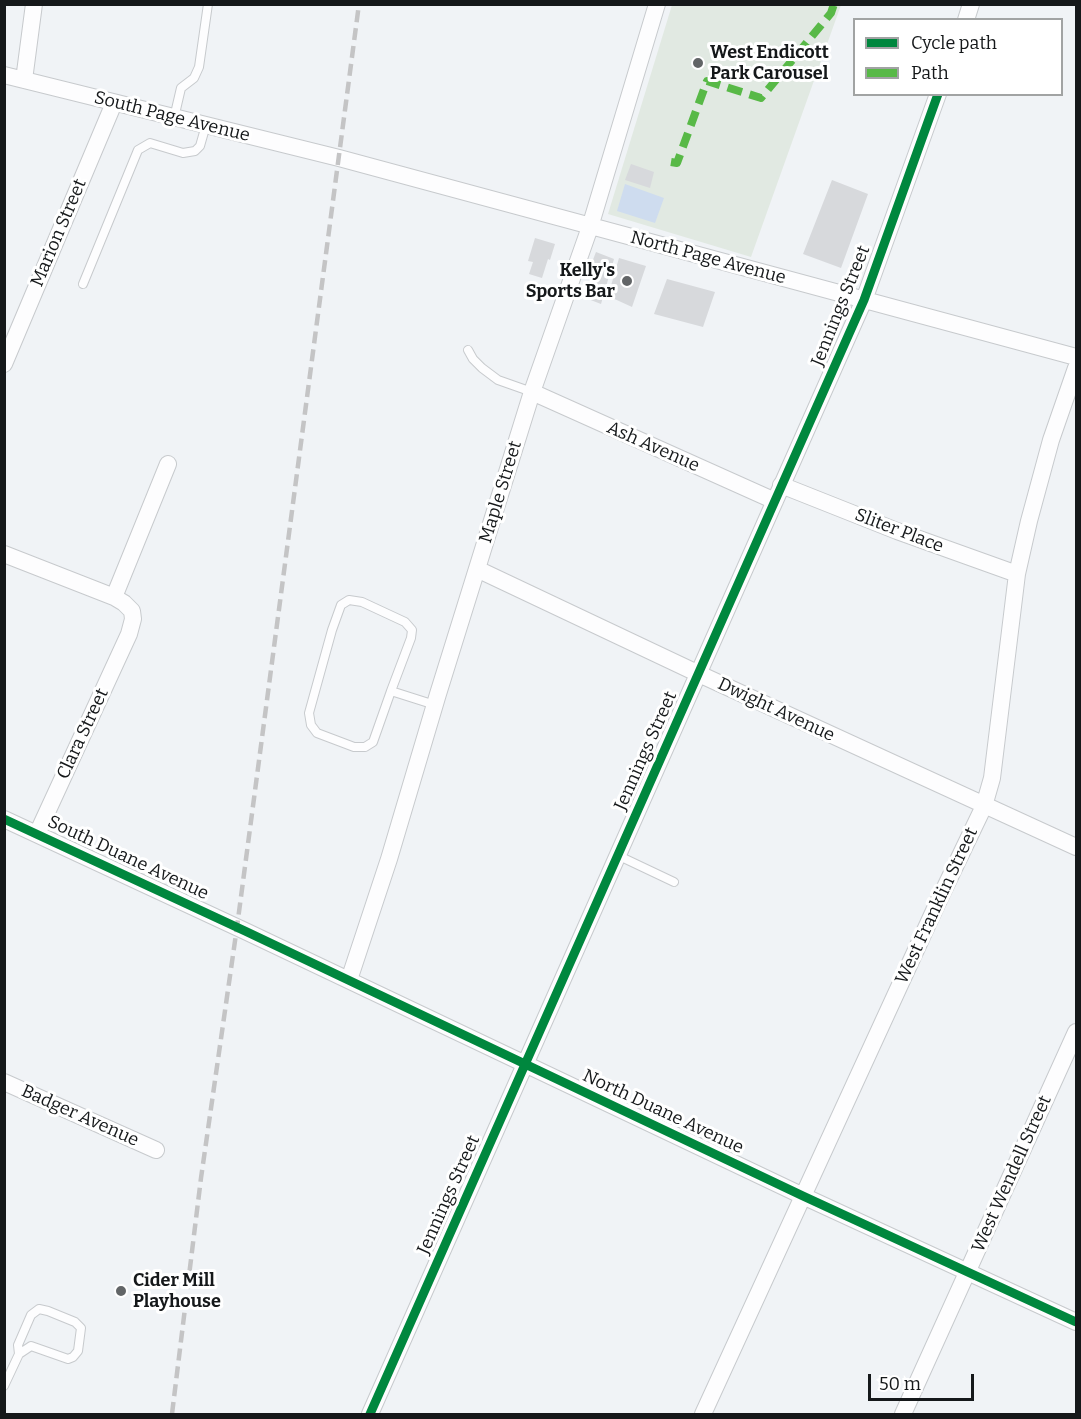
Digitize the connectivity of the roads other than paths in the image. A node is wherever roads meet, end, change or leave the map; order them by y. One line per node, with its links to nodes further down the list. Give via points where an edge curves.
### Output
1 (34, 4): 5 (street)
2 (208, 4): 8 (lane, via 199,68 181,88)
3 (657, 4): 11 (street, Maple Street)
4 (4, 75): 5 (street, South Page Avenue)
5 (24, 80): 7 (street, South Page Avenue)
6 (937, 96): 13 (street, Jennings Street)
7 (114, 103): 8 (street, South Page Avenue); 16 (street, Marion Street)
8 (174, 118): 9 (street, South Page Avenue)
9 (206, 125): 10 (street, South Page Avenue); 12 (lane, via 195,151 183,153 150,142 138,150)
10 (339, 158): 11 (street, North Page Avenue)
11 (590, 227): 13 (street, North Page Avenue); 18 (street, Maple Street)
12 (82, 284)
13 (864, 300): 15 (street, North Page Avenue); 20 (street, Jennings Street)
14 (468, 350): 18 (lane, via 498,380)
15 (1077, 357)
16 (4, 364)
17 (1077, 368): 23 (street, West Franklin Street, via 1051,440)
18 (532, 392): 20 (street, Ash Avenue); 22 (street, Maple Street)
19 (168, 464): 24 (street)
20 (778, 493): 23 (street, Sliter Place); 25 (street, Jennings Street)
21 (4, 554): 24 (street)
22 (477, 568): 25 (street, Dwight Avenue); 27 (street, Maple Street)
23 (1017, 574): 28 (street, West Franklin Street, via 992,778)
24 (114, 597): 30 (street, Clara Street, via 132,611 129,633)
25 (699, 674): 28 (street, Dwight Avenue); 32 (street, Jennings Street)
26 (391, 692): 26 (lane, via 373,742 365,747 317,734 311,725 309,713 332,630 341,605 349,600 405,622 411,630); 27 (lane)
27 (435, 705): 35 (street, Maple Street)
28 (984, 806): 31 (street, Dwight Avenue); 40 (street, West Franklin Street)
29 (4, 819): 30 (street, South Duane Avenue)
30 (37, 834): 34 (street, South Duane Avenue)
31 (1077, 847)
32 (617, 855): 33 (lane); 37 (street, Jennings Street)
33 (674, 882)
34 (237, 927): 35 (street, North Duane Avenue)
35 (349, 980): 37 (street, North Duane Avenue)
36 (1077, 1032): 41 (street, West Wendell Street)
37 (525, 1065): 40 (street, North Duane Avenue); 45 (street, Jennings Street)
38 (4, 1082): 39 (street, Badger Avenue)
39 (156, 1150)
40 (803, 1196): 41 (street, North Duane Avenue); 46 (street, West Franklin Street)
41 (968, 1272): 42 (street, North Duane Avenue); 47 (street, West Wendell Street)
42 (1077, 1322)
43 (19, 1354): 43 (lane, via 31,1346 68,1359 73,1357 78,1351 81,1328 39,1309 27,1323 18,1345); 44 (lane)
44 (4, 1386)
45 (370, 1414)
46 (704, 1414)
47 (903, 1414)

